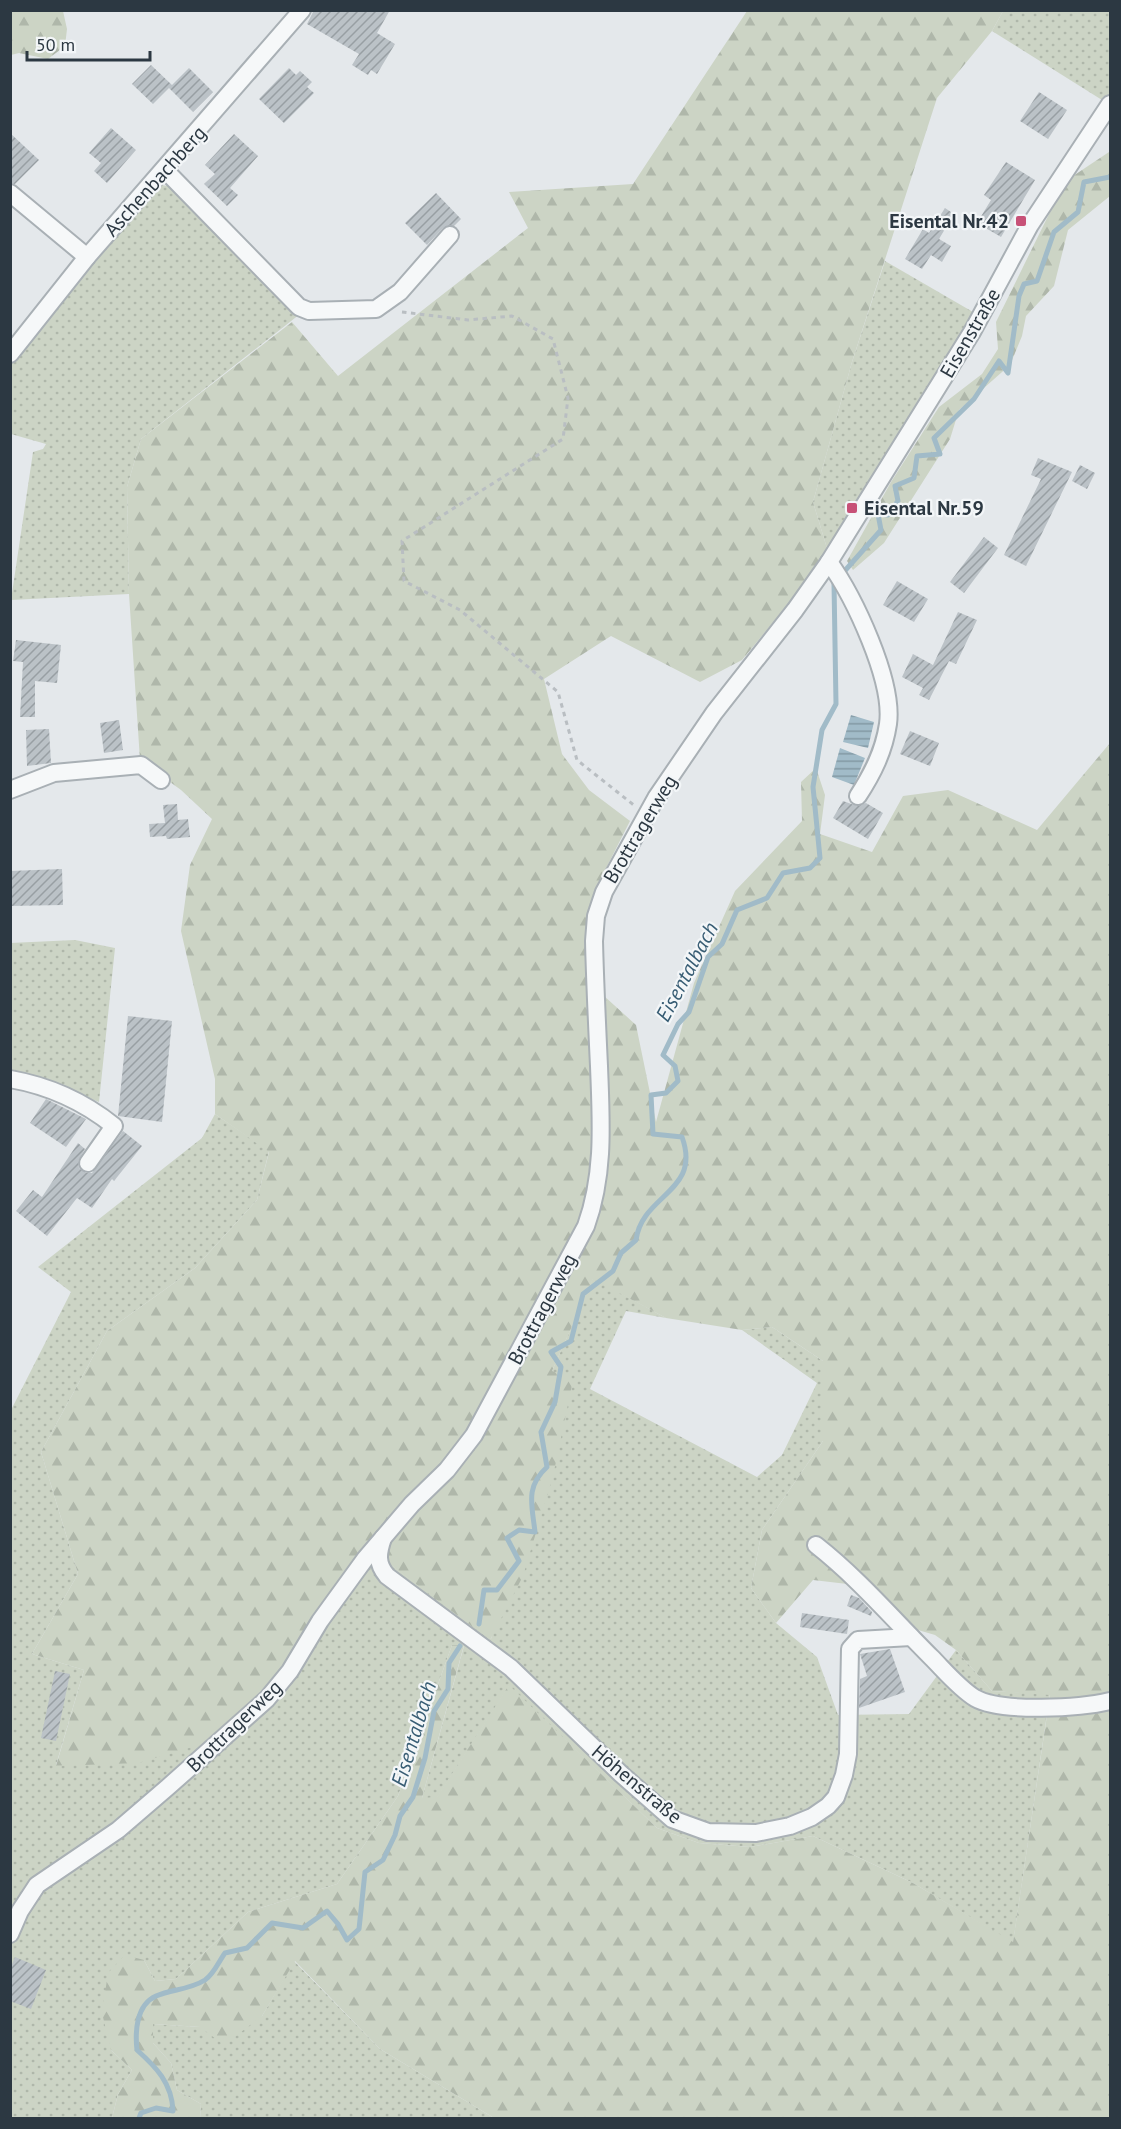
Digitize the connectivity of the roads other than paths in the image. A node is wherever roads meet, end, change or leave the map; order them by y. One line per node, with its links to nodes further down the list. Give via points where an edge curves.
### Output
1 (302, 10): 3 (street, Aschenbachberg)
2 (1110, 104): 8 (street, Eisenstraße, via 1030,225)
3 (165, 170): 5 (street, via 299,307 309,311 376,309 400,292); 6 (street, Aschenbachberg)
4 (10, 193): 6 (street)
5 (450, 235)
6 (87, 257): 7 (street, Aschenbachberg)
7 (10, 354)
8 (836, 572): 11 (street, via 871,642 889,715 875,770); 14 (street, Brottragerweg, via 795,610 714,713 646,815 604,892 596,916 594,941 600,1173 596,1197 586,1226 474,1435)
9 (161, 780): 10 (street, via 141,765 54,773)
10 (10, 790)
11 (858, 796)
12 (10, 1079): 13 (street, via 72,1097 114,1126)
13 (88, 1163)
14 (384, 1537): 16 (street, Höhenstraße, via 378,1554 380,1568 387,1576 511,1668 672,1819 708,1832 732,1835 767,1831 812,1817 828,1806 840,1788 848,1754 850,1649 858,1640); 18 (street, Brottragerweg, via 352,1576 290,1671 267,1699 118,1830 37,1885)
15 (816, 1545): 16 (street, via 845,1568)
16 (911, 1637): 17 (street, via 975,1698 1024,1708 1091,1706)
17 (1110, 1701)
18 (10, 1934)

